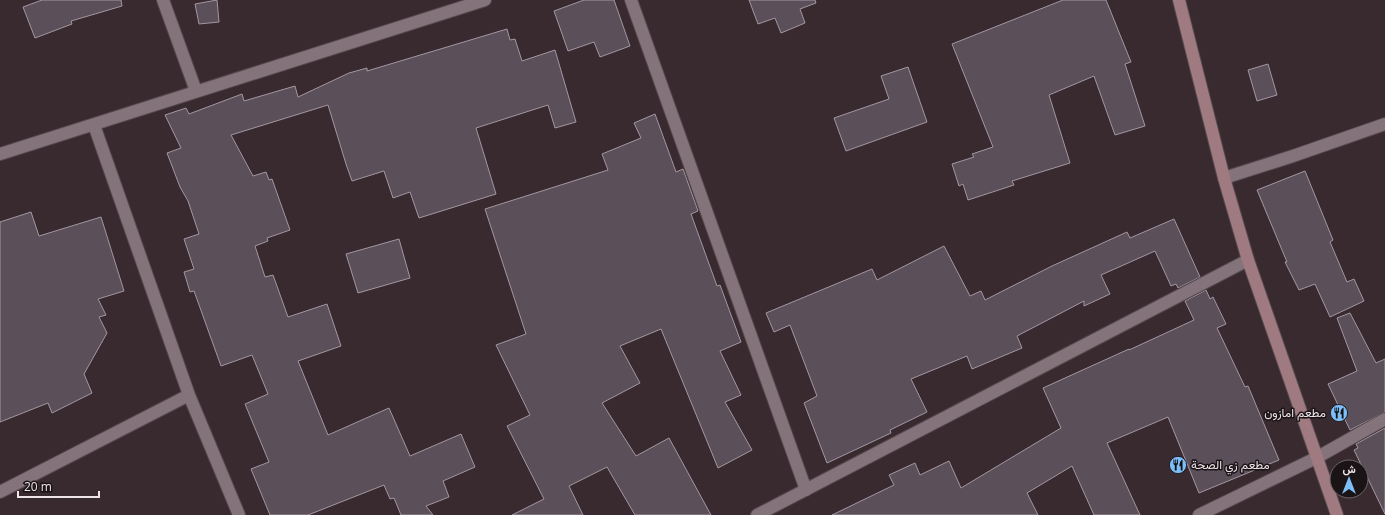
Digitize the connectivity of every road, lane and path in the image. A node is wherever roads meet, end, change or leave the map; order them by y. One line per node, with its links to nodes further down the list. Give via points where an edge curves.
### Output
1 (162, 0): 5 (street)
2 (484, 0): 5 (street)
3 (631, 0): 14 (street)
4 (1179, 0): 9 (street)
5 (196, 91): 7 (street)
6 (1385, 124): 9 (street)
7 (94, 125): 8 (street); 11 (street)
8 (0, 154)
9 (1224, 178): 10 (street)
10 (1248, 260): 13 (street); 14 (street)
11 (190, 395): 15 (street); 16 (street)
12 (1385, 419): 13 (street)
13 (1316, 458): 18 (street); 19 (street)
14 (806, 490): 17 (street)
15 (0, 492)
16 (239, 515)
17 (757, 515)
18 (1199, 515)
19 (1337, 515)

